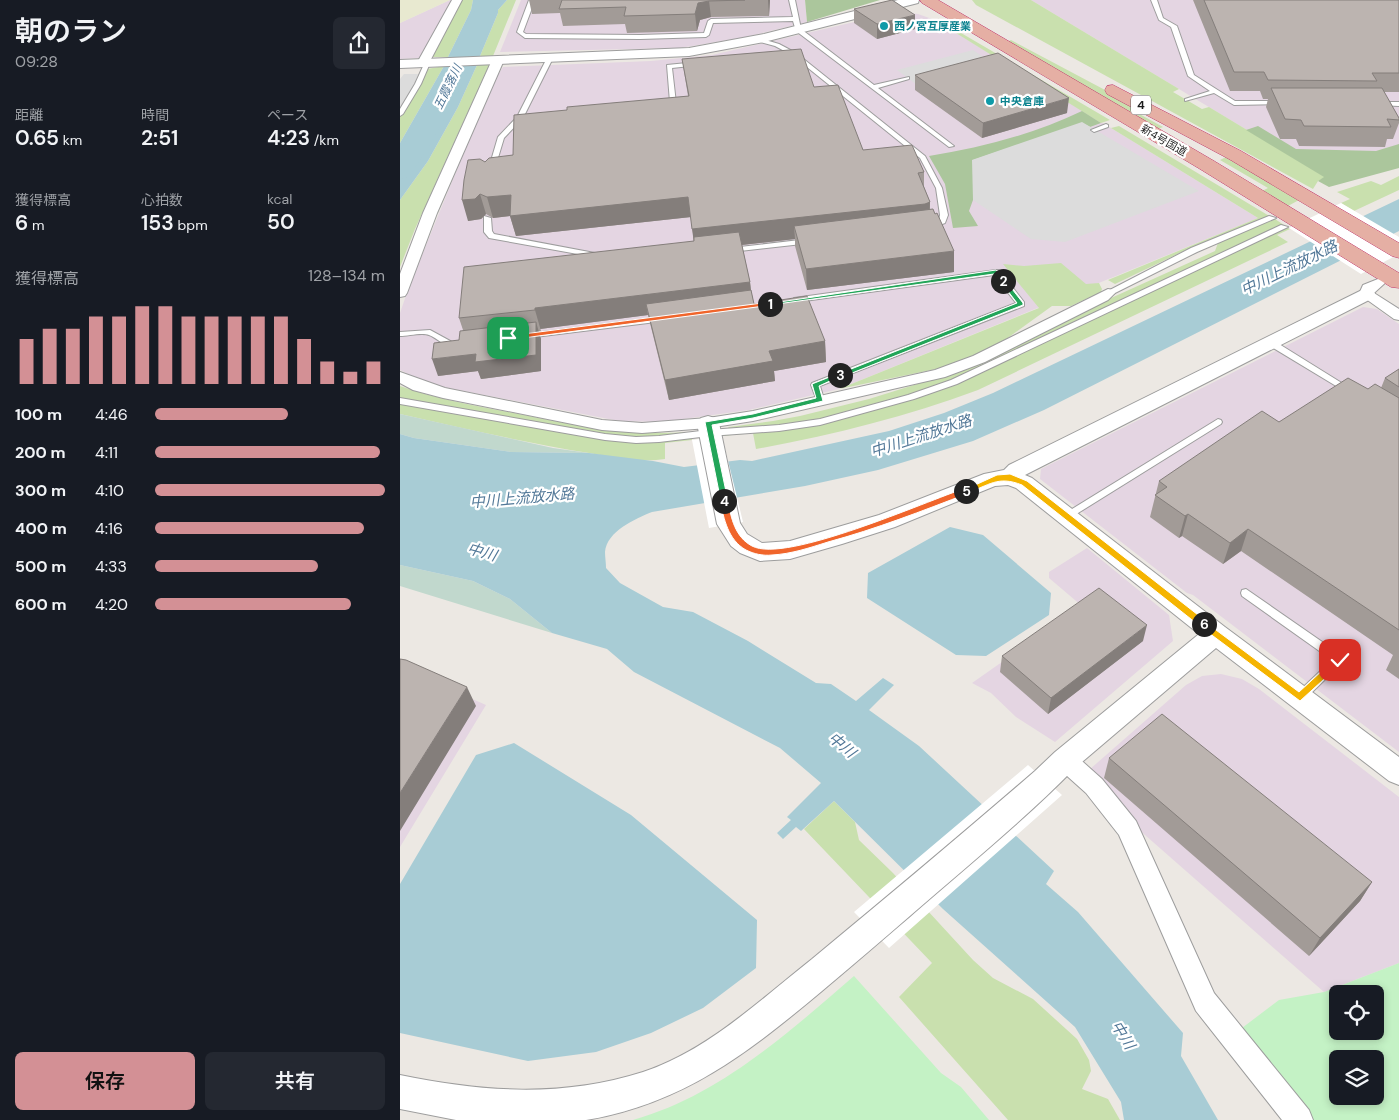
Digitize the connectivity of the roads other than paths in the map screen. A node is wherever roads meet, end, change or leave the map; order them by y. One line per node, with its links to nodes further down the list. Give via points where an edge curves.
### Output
1 (457, 0): 14 (street)
2 (532, 0): 9 (lane, via 520,32 525,36)
3 (792, 0): 8 (lane)
4 (913, 0): 8 (street)
5 (927, 0): 34 (highway, 新4号国道 / 4)
6 (952, 0): 39 (highway, 新4号国道 / 4, via 1054,59 1235,155)
7 (1154, 0): 19 (lane, via 1161,19 1174,26 1191,76)
8 (796, 24): 9 (lane, via 711,21 706,35); 10 (street); 18 (lane)
9 (630, 37): 11 (lane)
10 (759, 40): 11 (street, via 689,52); 36 (lane, via 786,53 923,157 939,188 944,215 936,225)
11 (622, 56): 12 (street)
12 (550, 58): 13 (street); 26 (lane)
13 (491, 60): 14 (street); 44 (street)
14 (429, 63): 16 (street); 25 (lane)
15 (706, 63): 24 (lane, via 668,66 673,100 669,106)
16 (400, 64)
17 (907, 78): 18 (lane)
18 (872, 87): 30 (lane)
19 (1215, 91): 20 (lane); 21 (lane, via 1234,103)
20 (1187, 100)
21 (1292, 103)
22 (1370, 104): 23 (lane)
23 (1399, 104)
24 (660, 108)
25 (400, 114)
26 (516, 122): 27 (lane); 31 (lane, via 501,137 491,164)
27 (526, 122)
28 (1106, 126): 29 (lane)
29 (1094, 130)
30 (951, 146)
31 (490, 178)
32 (488, 218): 41 (lane, via 488,232 492,236)
33 (1272, 218): 35 (lane)
34 (1294, 225): 40 (lane); 42 (highway, 新4号国道 / 4)
35 (1255, 226): 40 (lane); 45 (lane, via 1194,250)
36 (916, 229)
37 (818, 240): 38 (lane)
38 (719, 251)
39 (1399, 252)
40 (1227, 254): 58 (lane, via 1009,358 911,397 820,422 779,428)
41 (611, 258)
42 (1372, 281): 43 (highway, 新4号国道 / 4); 47 (street); 52 (street)
43 (1399, 282)
44 (400, 293)
45 (1108, 293): 55 (street, via 986,355 939,374)
46 (791, 300): 55 (lane, via 996,272 1021,304 815,385)
47 (1399, 316)
48 (674, 317): 50 (lane)
49 (400, 334): 51 (lane, via 430,332 450,345)
50 (518, 337)
51 (469, 342)
52 (1268, 342): 54 (lane); 59 (street, via 1017,470)
53 (400, 376): 58 (street, via 443,393 602,425)
54 (1359, 395)
55 (820, 399): 58 (street)
56 (400, 401): 58 (lane, via 605,437 659,439)
57 (1218, 422): 60 (lane)
58 (709, 431): 59 (street, via 729,524 739,540 760,552 790,550 887,521 992,479)
59 (1010, 477): 60 (street, via 1024,483)
60 (1067, 516): 62 (street)
61 (1246, 593): 63 (lane, via 1340,660)
62 (1216, 634): 63 (street); 64 (street)
63 (1300, 697): 65 (street)
64 (1055, 770): 66 (street, via 872,930 766,1016 720,1051 650,1087 611,1100 536,1110 491,1109); 67 (street, via 1094,786 1128,828 1205,1002)
65 (1399, 773)
66 (400, 1092)
67 (1299, 1120)

